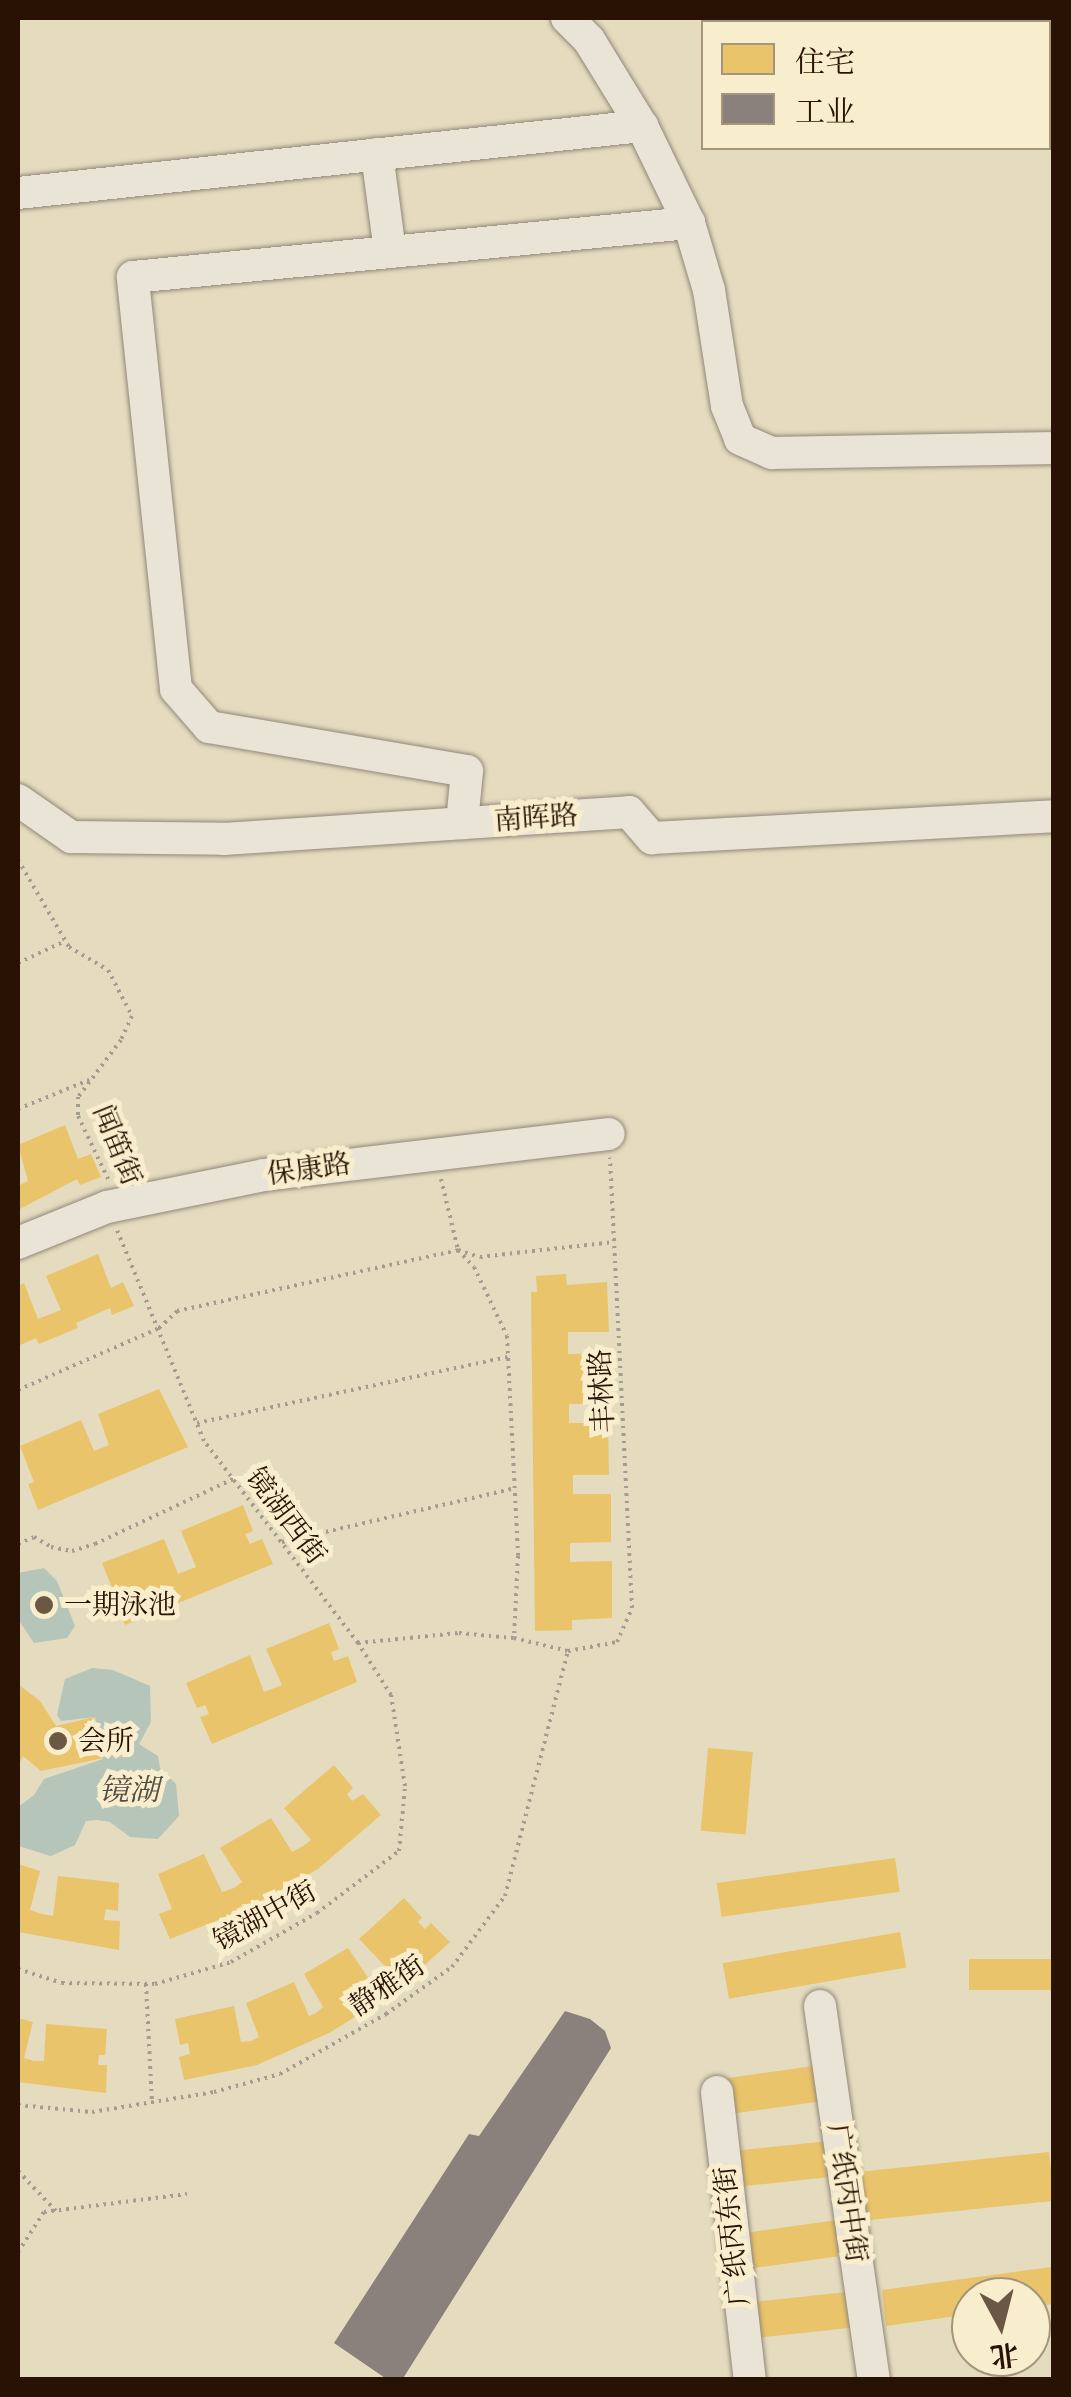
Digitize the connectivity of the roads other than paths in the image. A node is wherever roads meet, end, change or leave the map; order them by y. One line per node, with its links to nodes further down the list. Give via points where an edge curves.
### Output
1 (568, 18): 2 (street)
2 (642, 126): 3 (street); 5 (street)
3 (377, 154): 4 (street); 6 (street)
4 (18, 193)
5 (690, 222): 6 (street); 7 (street, via 709,290 727,406 740,439 772,453)
6 (390, 252): 10 (street, via 133,277 176,690 209,727 466,771)
7 (1054, 448)
8 (18, 800): 10 (street, 南晖路, via 72,837 224,839)
9 (1054, 816): 10 (street, 南晖路, via 652,838 629,812)
10 (462, 823)
11 (609, 1134): 12 (street, 保康路, via 264,1174 114,1206)
12 (18, 1243)
13 (820, 2006): 16 (street, 广纸丙中街)
14 (717, 2092): 15 (street, 广纸丙东街)
15 (750, 2380)
16 (874, 2380)

